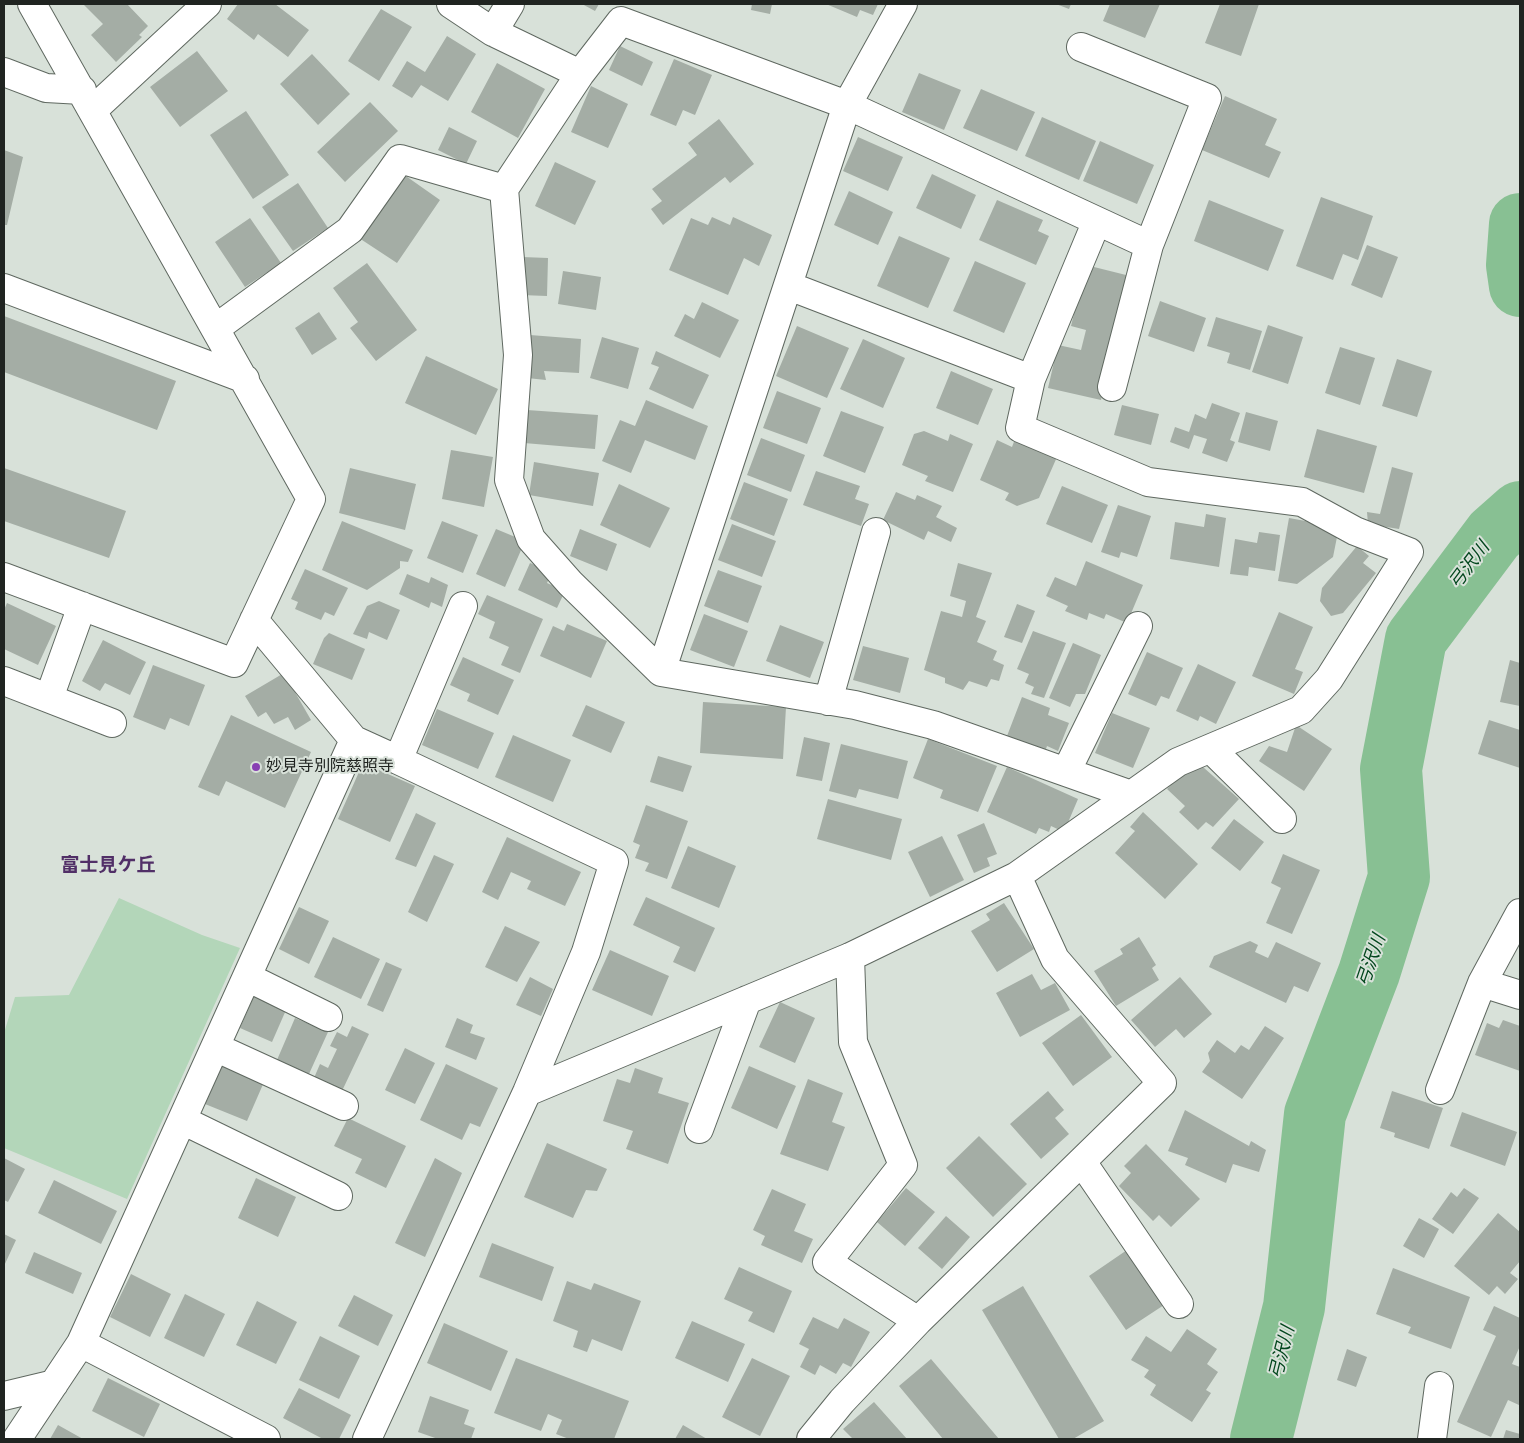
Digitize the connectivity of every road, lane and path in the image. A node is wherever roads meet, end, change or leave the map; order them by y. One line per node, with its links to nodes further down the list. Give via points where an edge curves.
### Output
1 (32, 4): 10 (street)
2 (208, 4): 10 (street)
3 (451, 4): 6 (street)
4 (510, 4): 6 (street)
5 (903, 4): 11 (street)
6 (493, 32): 9 (street)
7 (1080, 47): 14 (street, via 1207,98)
8 (4, 72): 10 (street)
9 (580, 74): 11 (street, via 621,21); 12 (street)
10 (88, 100): 17 (street)
11 (847, 105): 13 (street); 15 (street)
12 (504, 189): 17 (street, via 400,159 350,230); 27 (street, via 518,355 509,480 531,539 570,583)
13 (1096, 223): 14 (street); 19 (street)
14 (1149, 245): 20 (street)
15 (789, 286): 19 (street); 27 (street)
16 (4, 288): 18 (street)
17 (216, 328): 18 (street)
18 (245, 379): 25 (street, via 311,499)
19 (1031, 379): 33 (street, via 1020,428 1148,482 1302,502 1355,531 1409,552 1330,679 1302,710)
20 (1112, 386)
21 (876, 532): 30 (street)
22 (4, 577): 23 (street)
23 (82, 606): 25 (street, via 234,663); 29 (street)
24 (463, 606): 34 (street)
25 (254, 620): 32 (street)
26 (1138, 626): 35 (street)
27 (661, 672): 30 (street)
28 (4, 681): 29 (street)
29 (49, 698): 31 (street)
30 (828, 700): 35 (street, via 933,726)
31 (112, 723)
32 (354, 740): 34 (street); 41 (street)
33 (1211, 748): 36 (street, via 1178,762); 37 (street)
34 (398, 760): 48 (street, via 614,862 586,952)
35 (1066, 772): 36 (street)
36 (1131, 794): 38 (street)
37 (1282, 819)
38 (1017, 876): 40 (street); 52 (street, via 1055,959 1162,1083)
39 (1520, 913): 42 (street)
40 (850, 957): 44 (street); 55 (street, via 853,1042 903,1165 827,1262)
41 (247, 977): 45 (street); 46 (street)
42 (1482, 983): 43 (street); 47 (street)
43 (1520, 995)
44 (748, 1000): 48 (street); 51 (street)
45 (328, 1017)
46 (215, 1047): 49 (street); 50 (street)
47 (1440, 1090)
48 (527, 1092): 63 (street)
49 (344, 1106)
50 (182, 1120): 53 (street); 56 (street)
51 (698, 1129)
52 (1082, 1162): 54 (street); 55 (street)
53 (338, 1196)
54 (1179, 1304)
55 (918, 1321): 60 (street, via 842,1401)
56 (81, 1343): 57 (street); 62 (street)
57 (54, 1384): 59 (street); 61 (street)
58 (1439, 1386): 64 (street)
59 (4, 1396)
60 (814, 1438)
61 (17, 1439)
62 (266, 1439)
63 (367, 1439)
64 (1432, 1439)

